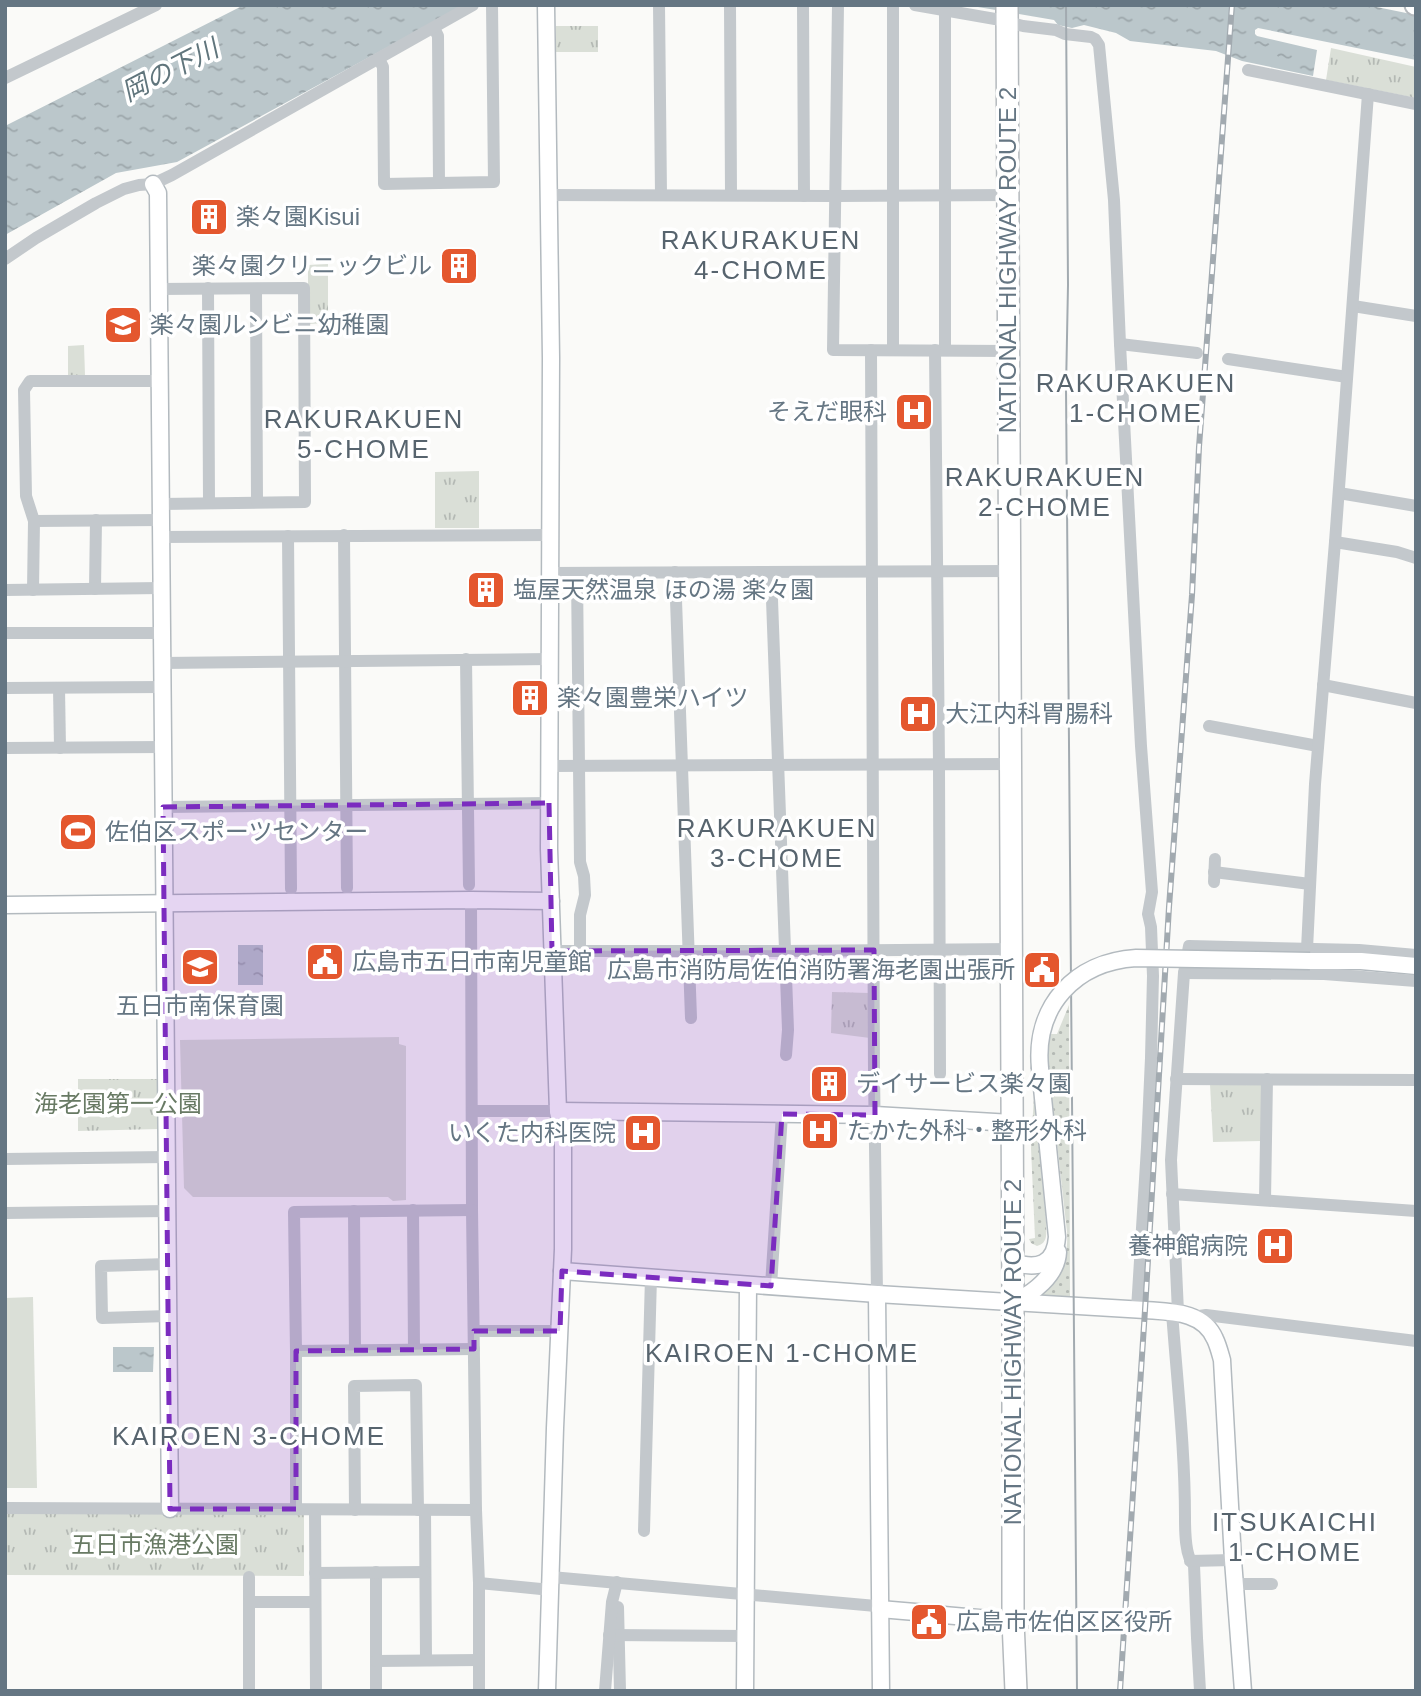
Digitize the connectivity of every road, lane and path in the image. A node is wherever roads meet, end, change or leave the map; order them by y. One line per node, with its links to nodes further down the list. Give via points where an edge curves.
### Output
1 (156, 5): 16 (street)
2 (474, 5): 13 (street)
3 (492, 5): 19 (street, via 494,182)
4 (546, 5): 21 (street)
5 (659, 5): 22 (street)
6 (730, 5): 23 (street)
7 (803, 5): 25 (street)
8 (838, 5): 28 (street)
9 (893, 5): 26 (street)
10 (915, 5): 11 (street)
11 (945, 10): 12 (street); 27 (street)
12 (1007, 14): 24 (highway, NATIONAL HIGHWAY ROUTE 2); 35 (street, via 1028,27 1095,38 1100,46 1115,209)
13 (434, 28): 14 (street); 19 (street, via 438,36)
14 (379, 60): 19 (street, via 383,67 384,184); 20 (street)
15 (1248, 70): 17 (street)
16 (5, 78)
17 (1368, 94): 18 (street); 33 (street)
18 (1416, 104)
19 (439, 183)
20 (153, 184): 29 (street, via 124,189 96,203); 30 (street, via 158,193)
21 (549, 195): 22 (street); 52 (street)
22 (661, 195): 23 (street)
23 (731, 195): 25 (street)
24 (1007, 195): 27 (street); 39 (highway, NATIONAL HIGHWAY ROUTE 2)
25 (804, 196): 28 (street)
26 (892, 196): 27 (street); 28 (street); 37 (street)
27 (945, 196): 38 (street)
28 (836, 197): 36 (street, via 833,350)
29 (5, 259)
30 (159, 289): 31 (street); 43 (street)
31 (208, 289): 32 (street); 46 (street)
32 (256, 289): 45 (street); 45 (street, via 304,288 304,502)
33 (1353, 306): 34 (street); 42 (street)
34 (1416, 316)
35 (1120, 344): 40 (street); 147 (street, via 1152,892 1150,1083)
36 (871, 350): 37 (street); 60 (street)
37 (893, 350): 38 (street)
38 (940, 350): 39 (street); 57 (street)
39 (1009, 351): 58 (highway, NATIONAL HIGHWAY ROUTE 2)
40 (1197, 353)
41 (1228, 359): 42 (street)
42 (1347, 377): 44 (street)
43 (159, 381): 48 (street); 50 (street, via 30,382 24,390 26,496)
44 (1339, 493): 47 (street); 55 (street)
45 (257, 502): 46 (street)
46 (209, 503): 48 (street)
47 (1416, 506)
48 (161, 512): 49 (street); 54 (street)
49 (96, 520): 50 (street); 65 (street)
50 (34, 521): 67 (street)
51 (344, 535): 52 (street); 53 (street); 73 (street)
52 (549, 535): 61 (street)
53 (288, 536): 54 (street); 72 (street)
54 (160, 537): 64 (street)
55 (1335, 542): 56 (street); 75 (street)
56 (1416, 558)
57 (937, 571): 58 (street); 60 (street); 88 (street)
58 (1009, 571): 85 (highway, NATIONAL HIGHWAY ROUTE 2)
59 (675, 572): 62 (street); 63 (street); 86 (street)
60 (871, 572): 62 (street); 87 (street)
61 (549, 573): 63 (street); 71 (street)
62 (771, 573): 91 (street)
63 (577, 574): 90 (street)
64 (161, 588): 65 (street); 69 (street)
65 (95, 589): 67 (street)
66 (5, 590): 67 (street)
67 (33, 590)
68 (5, 633): 69 (street)
69 (162, 633): 74 (street)
70 (466, 659): 71 (street); 73 (street); 93 (street)
71 (549, 659): 89 (street)
72 (289, 661): 73 (street); 74 (street); 94 (street)
73 (345, 661): 95 (street)
74 (162, 663): 76 (street)
75 (1322, 685): 79 (street); 81 (street)
76 (162, 687): 78 (street); 82 (street)
77 (5, 688): 78 (street)
78 (59, 688): 84 (street)
79 (1416, 703)
80 (1209, 726): 81 (street)
81 (1318, 746): 98 (street)
82 (163, 747): 84 (street); 96 (street)
83 (5, 748): 84 (street)
84 (60, 748)
85 (1011, 764): 88 (street); 105 (highway, NATIONAL HIGHWAY ROUTE 2)
86 (681, 765): 90 (street); 91 (street); 110 (street)
87 (872, 765): 88 (street); 91 (street); 106 (street)
88 (939, 765): 107 (street)
89 (550, 766): 90 (street); 92 (street)
90 (580, 766): 109 (street, via 580,862 585,895)
91 (778, 766): 111 (street)
92 (549, 803): 93 (street); 102 (street)
93 (468, 804): 95 (street); 101 (street)
94 (290, 806): 95 (street); 96 (street); 100 (street)
95 (347, 806): 99 (street)
96 (163, 807): 103 (street)
97 (1214, 871): 98 (street)
98 (1310, 884): 112 (street)
99 (347, 888)
100 (291, 889)
101 (470, 893): 102 (street); 103 (street); 123 (street)
102 (551, 901): 108 (street)
103 (164, 904): 104 (street); 128 (street)
104 (5, 905)
105 (1012, 949): 107 (street); 127 (highway, NATIONAL HIGHWAY ROUTE 2)
106 (874, 950): 107 (street); 111 (street); 126 (street)
107 (940, 950): 119 (street)
108 (552, 951): 109 (street); 124 (street)
109 (580, 951): 110 (street)
110 (688, 951): 111 (street); 117 (street)
111 (785, 951): 118 (street)
112 (1309, 955): 113 (street, via 1359,950); 114 (street); 115 (street, via 1189,946); 138 (street, bridge, via 1120,959 1106,962 1063,990 1050,1009 1039,1044)
113 (1416, 955)
114 (1416, 966)
115 (1184, 973): 116 (street, via 1324,974); 120 (street)
116 (1416, 981)
117 (691, 1018)
118 (786, 1055)
119 (940, 1074)
120 (1176, 1079): 121 (street); 130 (street)
121 (1267, 1079): 122 (street); 131 (street)
122 (1416, 1080)
123 (472, 1111): 124 (street); 133 (street)
124 (558, 1111): 125 (street); 141 (street, via 563,1134)
125 (782, 1114): 126 (street); 144 (street)
126 (876, 1115): 127 (street); 145 (street)
127 (1012, 1123): 139 (highway, NATIONAL HIGHWAY ROUTE 2)
128 (166, 1157): 129 (street); 135 (street)
129 (5, 1159)
130 (1172, 1194): 131 (street); 148 (street)
131 (1265, 1200): 134 (street)
132 (413, 1210): 133 (street); 136 (street); 153 (street)
133 (472, 1210): 150 (street)
134 (1416, 1210)
135 (167, 1211): 137 (street); 140 (street)
136 (354, 1211): 155 (street); 156 (street, via 294,1212)
137 (5, 1213)
138 (1058, 1237): 139 (street, via 1048,1261 1031,1266); 146 (street, via 1052,1273)
139 (1013, 1262): 146 (highway, NATIONAL HIGHWAY ROUTE 2)
140 (167, 1264): 149 (street); 149 (street, via 101,1266 101,1305 102,1318)
141 (562, 1271): 142 (street); 151 (street)
142 (651, 1277): 143 (street); 164 (street)
143 (748, 1284): 144 (street); 176 (street)
144 (771, 1286): 145 (street)
145 (877, 1294): 146 (street); 179 (street)
146 (1013, 1303): 147 (street); 180 (highway, NATIONAL HIGHWAY ROUTE 2)
147 (1137, 1309): 148 (street)
148 (1181, 1314): 152 (street); 165 (street, via 1202,1321 1211,1331 1222,1360); 166 (street, via 1185,1524)
149 (168, 1316): 158 (street)
150 (474, 1331): 151 (street); 154 (street)
151 (561, 1331): 173 (street)
152 (1416, 1341)
153 (414, 1349): 154 (street); 155 (street)
154 (474, 1349): 163 (street)
155 (355, 1350): 156 (street)
156 (296, 1351): 159 (street)
157 (5, 1508): 158 (street)
158 (170, 1509): 159 (street)
159 (296, 1509): 160 (street)
160 (315, 1510): 161 (street); 168 (street)
161 (355, 1510): 162 (street); 162 (street, via 354,1386 416,1385)
162 (421, 1510): 163 (street); 169 (street)
163 (476, 1510): 172 (street)
164 (644, 1531)
165 (1233, 1560): 166 (street); 174 (street)
166 (1190, 1561): 197 (street, via 1194,1565)
167 (376, 1572): 168 (street); 169 (street); 186 (street)
168 (315, 1573): 178 (street)
169 (425, 1573): 184 (street)
170 (249, 1577): 177 (street)
171 (617, 1582): 173 (street); 176 (street); 182 (street)
172 (479, 1583): 173 (street); 185 (street)
173 (551, 1583): 191 (street)
174 (1236, 1584): 175 (street); 198 (street)
175 (1272, 1584)
176 (745, 1594): 179 (street); 183 (street)
177 (249, 1602): 178 (street); 187 (street)
178 (315, 1602): 188 (street)
179 (880, 1609): 180 (street); 195 (street)
180 (1013, 1621): 181 (street); 196 (highway, NATIONAL HIGHWAY ROUTE 2)
181 (1066, 1628)
182 (615, 1635): 183 (street); 192 (street); 193 (street)
183 (745, 1636): 194 (street)
184 (426, 1660): 185 (street); 186 (street)
185 (479, 1660): 190 (street)
186 (376, 1661): 189 (street)
187 (249, 1691)
188 (316, 1691)
189 (376, 1691)
190 (479, 1691)
191 (547, 1691)
192 (605, 1691)
193 (620, 1691)
194 (745, 1691)
195 (881, 1691)
196 (1016, 1691)
197 (1200, 1691)
198 (1243, 1691)

